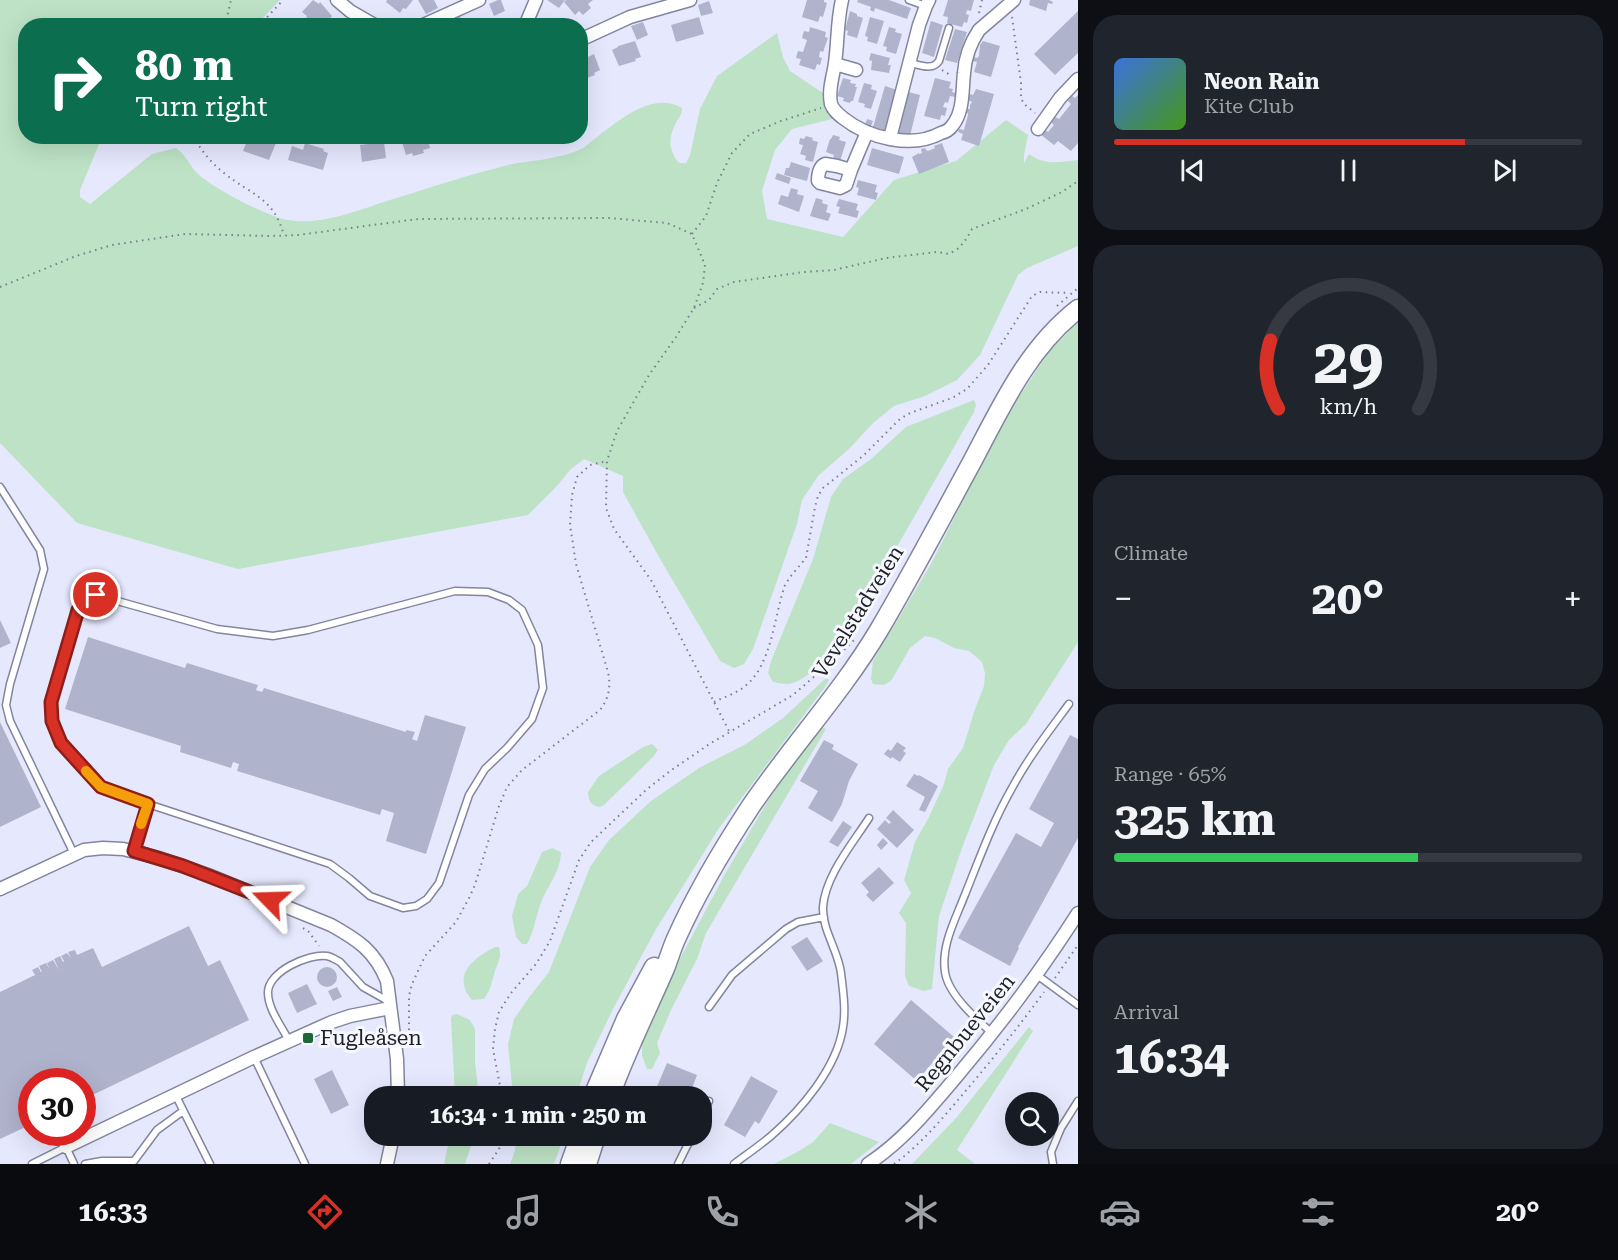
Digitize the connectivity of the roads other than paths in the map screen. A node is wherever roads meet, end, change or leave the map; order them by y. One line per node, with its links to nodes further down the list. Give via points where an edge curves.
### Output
1 (338, 0): 9 (street)
2 (479, 0): 10 (street)
3 (536, 0): 11 (street)
4 (690, 0): 13 (street, via 630,17)
5 (842, 0): 15 (street)
6 (909, 0): 8 (lane)
7 (1012, 2): 20 (street, via 975,36 952,126 933,138 918,141)
8 (927, 3): 14 (street)
9 (362, 18)
10 (439, 18)
11 (528, 18)
12 (949, 28): 14 (lane, via 935,66)
13 (588, 36)
14 (910, 63): 20 (street)
15 (835, 64): 16 (street); 19 (street, via 831,104 849,123)
16 (856, 70)
17 (1078, 78): 18 (street)
18 (1039, 123)
19 (867, 132): 20 (street); 21 (street)
20 (890, 138)
21 (851, 170)
22 (1075, 301): 32 (main road, Vevelstadveien, via 1016,381 877,632 752,805)
23 (0, 487): 28 (lane, via 40,550 44,569 6,705 10,722)
24 (1069, 704): 37 (lane, via 1013,786 991,827 944,955 945,974 956,995)
25 (148, 804): 25 (lane, via 330,864 370,896 403,908 416,906 439,883 469,795 485,769 532,719 543,688 538,645 522,610 488,592 455,591 273,636 217,629 96,595 88,599 78,610 51,702 52,721 61,743 101,787); 27 (lane)
26 (869, 818): 31 (lane, via 833,875 823,906)
27 (134, 851): 28 (street, via 102,848); 34 (street, via 208,875 349,935 374,956 382,969)
28 (74, 854): 29 (street)
29 (0, 889)
30 (1078, 913): 33 (street, Regnbueveien)
31 (824, 917): 36 (lane, via 786,929 732,975); 61 (lane, via 843,992 843,1028 833,1060 787,1121)
32 (675, 940): 41 (main road, Vevelstadveien, via 635,999); 42 (main road, Vevelstadveien)
33 (1038, 975): 35 (lane); 37 (street, Regnbueveien)
34 (390, 1005): 38 (street, via 332,1022); 38 (lane, via 363,987 340,962 326,956 307,959 282,970 271,981 267,995); 40 (street)
35 (1078, 1005)
36 (709, 1007)
37 (992, 1034): 62 (street, Regnbueveien, via 904,1136)
38 (290, 1041): 39 (street)
39 (254, 1057): 43 (street); 56 (lane)
40 (398, 1086)
41 (597, 1086)
42 (614, 1086)
43 (176, 1096): 45 (lane); 50 (street)
44 (1078, 1101): 63 (lane, via 1051,1152)
45 (183, 1110): 51 (lane, via 157,1130); 55 (lane)
46 (391, 1146): 57 (street)
47 (576, 1146): 58 (main road)
48 (593, 1146): 59 (main road)
49 (687, 1146): 60 (lane)
50 (66, 1147): 52 (lane); 53 (lane)
51 (134, 1163): 54 (lane)
52 (32, 1164)
53 (74, 1164)
54 (85, 1164)
55 (210, 1164)
56 (304, 1164)
57 (387, 1164)
58 (570, 1164)
59 (587, 1164)
60 (678, 1164)
61 (734, 1164)
62 (868, 1164)
63 (1053, 1164)

